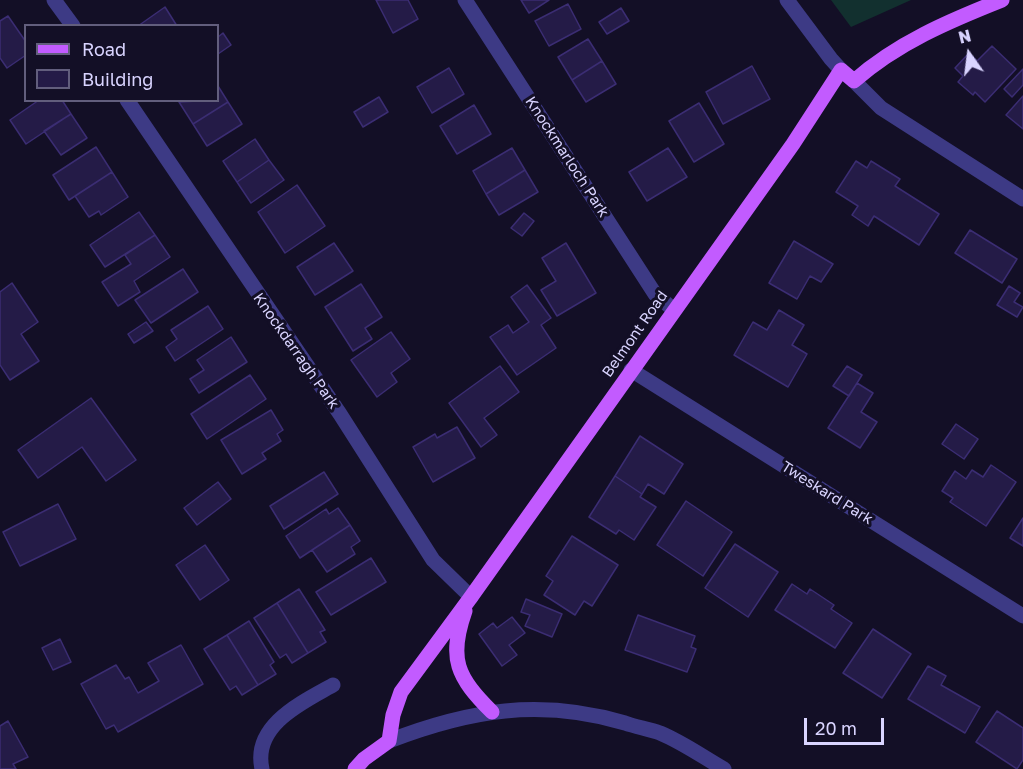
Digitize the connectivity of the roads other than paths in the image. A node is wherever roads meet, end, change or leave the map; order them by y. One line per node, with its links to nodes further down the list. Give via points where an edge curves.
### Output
1 (54, 0): 5 (street)
2 (465, 0): 10 (street, Knockmarloch Park, via 655,294)
3 (787, 0): 6 (street)
4 (1002, 0): 7 (main road, via 903,45)
5 (72, 24)
6 (841, 70): 7 (main road); 10 (main road, Belmont Road)
7 (854, 81): 9 (street, via 881,108)
8 (128, 102): 12 (street, Knockdarragh Park, via 340,414 433,560)
9 (1023, 199)
10 (674, 310): 11 (main road, Belmont Road)
11 (631, 370): 12 (main road, Belmont Road); 13 (street, Tweskard Park)
12 (471, 597): 15 (main road, via 458,632 457,662 475,694); 16 (main road, Belmont Road, via 401,692)
13 (1023, 616)
14 (333, 686): 17 (street, via 277,721 262,752)
15 (492, 712): 16 (street, via 424,727); 19 (street, via 537,708 592,714 660,734)
16 (389, 741): 18 (main road)
17 (262, 769)
18 (355, 769)
19 (724, 769)

